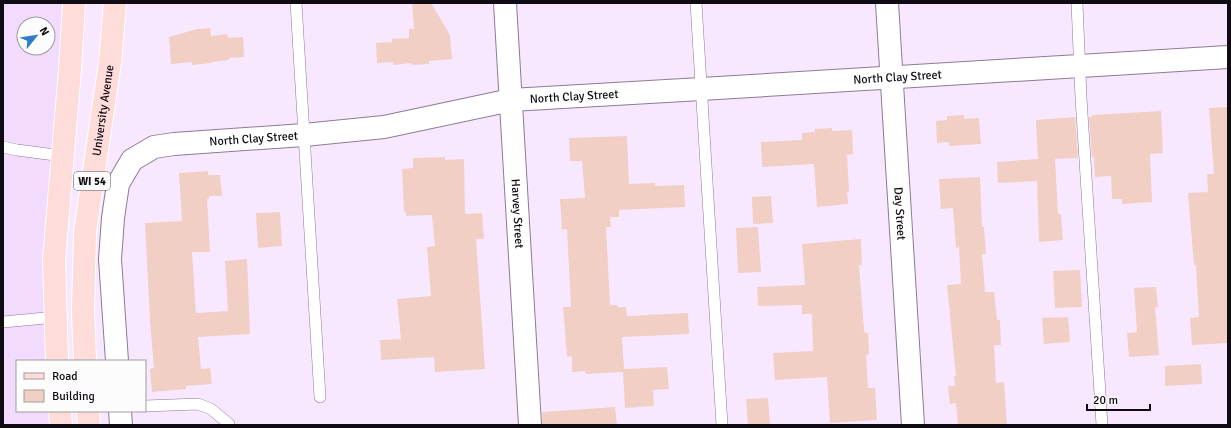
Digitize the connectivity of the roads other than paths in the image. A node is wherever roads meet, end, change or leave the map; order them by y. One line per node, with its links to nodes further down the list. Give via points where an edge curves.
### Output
1 (74, 3): 15 (main road, WI 54)
2 (115, 3): 19 (main road, University Avenue / WI 54, via 110,62 85,232)
3 (296, 3): 13 (lane)
4 (505, 3): 12 (street, Harvey Street)
5 (696, 3): 11 (lane)
6 (886, 3): 10 (street, Day Street)
7 (1077, 3): 9 (lane)
8 (1228, 57): 9 (street, North Clay Street)
9 (1080, 65): 10 (street, North Clay Street); 33 (lane)
10 (891, 78): 11 (street, North Clay Street); 32 (street, Day Street)
11 (701, 89): 12 (street, North Clay Street); 31 (lane)
12 (512, 100): 13 (street, North Clay Street, via 384,127); 30 (street, Harvey Street)
13 (304, 135): 20 (street, North Clay Street, via 174,144 154,147 132,160 118,184 112,218 110,259); 21 (lane)
14 (3, 147): 15 (lane)
15 (63, 156): 16 (main road, WI 54, via 54,260)
16 (56, 317): 17 (lane); 18 (main road, WI 54)
17 (3, 322)
18 (57, 360)
19 (85, 360)
20 (117, 360)
21 (320, 397)
22 (146, 406): 26 (lane, via 198,404 212,409)
23 (60, 412): 27 (main road)
24 (88, 412): 28 (main road)
25 (120, 412): 29 (street)
26 (229, 424)
27 (61, 425)
28 (89, 425)
29 (121, 425)
30 (530, 425)
31 (722, 425)
32 (913, 425)
33 (1102, 425)

